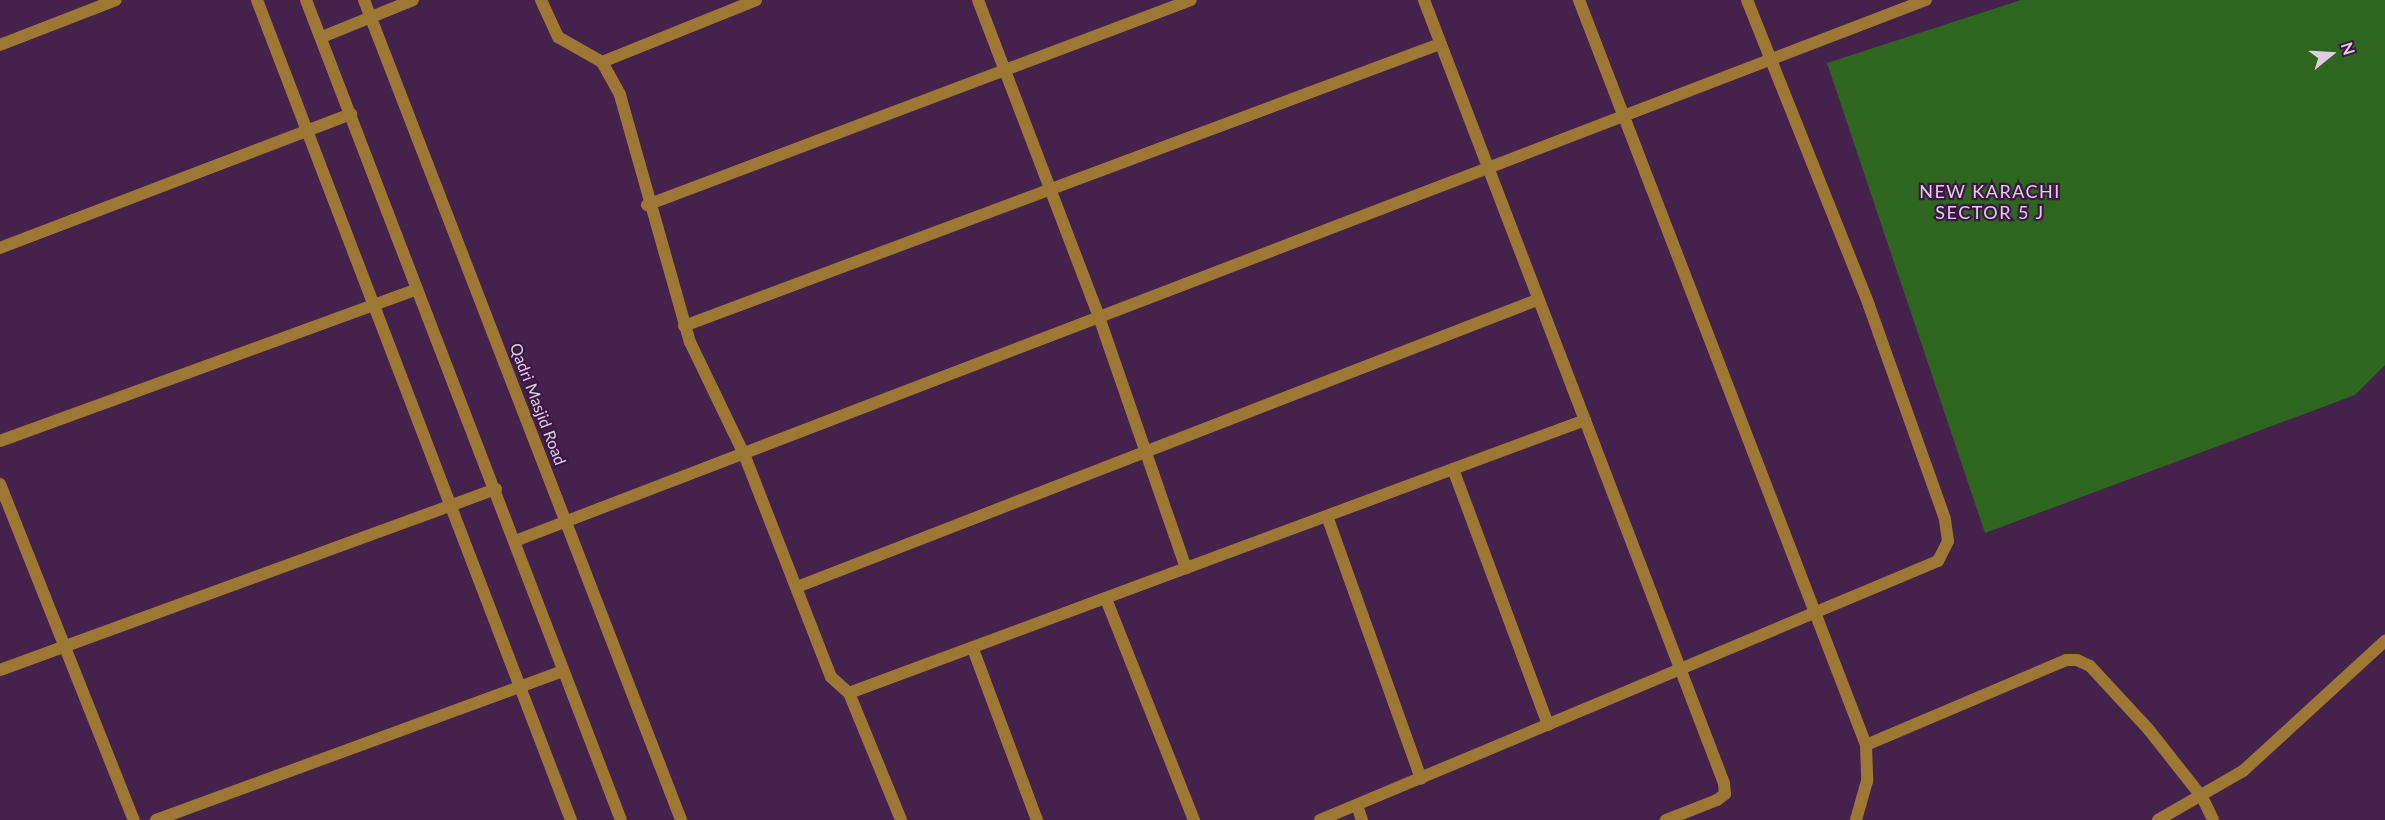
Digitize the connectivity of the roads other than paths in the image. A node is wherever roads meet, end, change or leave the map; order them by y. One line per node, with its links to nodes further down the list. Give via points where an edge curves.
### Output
1 (116, 0): 17 (street)
2 (257, 0): 23 (street)
3 (306, 0): 15 (street)
4 (364, 0): 14 (street, Qadri Masjid Road)
5 (413, 0): 14 (street)
6 (541, 0): 19 (street, via 558,37)
7 (756, 0): 19 (street)
8 (978, 0): 20 (street)
9 (1191, 0): 20 (street)
10 (1424, 0): 16 (street)
11 (1579, 0): 22 (street)
12 (1747, 0): 18 (street)
13 (1926, 0): 18 (street)
14 (370, 17): 15 (street); 42 (street, Qadri Masjid Road)
15 (322, 38): 21 (street)
16 (1440, 44): 24 (street); 25 (street)
17 (0, 45)
18 (1771, 60): 22 (street); 47 (street, via 1869,305 1945,519 1948,541 1938,561)
19 (602, 62): 26 (street, via 620,95)
20 (1005, 70): 25 (street); 26 (street)
21 (351, 114): 23 (street); 28 (street)
22 (1624, 116): 24 (street); 47 (street)
23 (309, 130): 27 (street); 30 (street)
24 (1486, 168): 29 (street); 31 (street)
25 (1050, 188): 31 (street); 32 (street)
26 (647, 205): 32 (street)
27 (0, 248)
28 (417, 289): 30 (street); 39 (street)
29 (1537, 300): 33 (street); 35 (street)
30 (377, 304): 34 (street); 40 (street)
31 (1099, 316): 35 (street); 36 (street)
32 (684, 326): 36 (street)
33 (1585, 420): 37 (street); 52 (street)
34 (0, 441)
35 (1145, 448): 44 (street); 45 (street)
36 (744, 454): 42 (street); 45 (street)
37 (1453, 469): 41 (street); 56 (street)
38 (0, 484): 49 (street)
39 (496, 489): 40 (street); 43 (street)
40 (453, 504): 49 (street); 54 (street)
41 (1327, 516): 44 (street); 58 (street)
42 (566, 522): 43 (street); 65 (street, Qadri Masjid Road)
43 (515, 541): 53 (street)
44 (1186, 568): 46 (street)
45 (797, 587): 55 (street, via 831,677)
46 (1106, 599): 50 (street); 68 (street)
47 (1818, 612): 52 (street); 57 (street)
48 (2385, 641): 59 (street, via 2354,664 2267,751)
49 (64, 646): 51 (street); 61 (street)
50 (973, 649): 55 (street); 67 (street)
51 (0, 670)
52 (1682, 670): 56 (street); 71 (street, via 1725,794)
53 (563, 671): 54 (street); 64 (street)
54 (522, 686): 62 (street); 63 (street)
55 (849, 693): 66 (street)
56 (1548, 725): 58 (street)
57 (1866, 745): 59 (street, via 2066,660 2077,660 2090,666 2134,714); 72 (street, via 1867,781)
58 (1421, 779): 60 (street)
59 (2202, 797): 73 (street); 74 (street)
60 (1357, 805): 69 (street); 70 (street)
61 (134, 820)
62 (156, 820)
63 (571, 820)
64 (621, 820)
65 (681, 820)
66 (901, 820)
67 (1037, 820)
68 (1194, 820)
69 (1320, 820)
70 (1362, 820)
71 (1666, 820)
72 (1856, 820)
73 (2158, 820)
74 (2213, 820)

